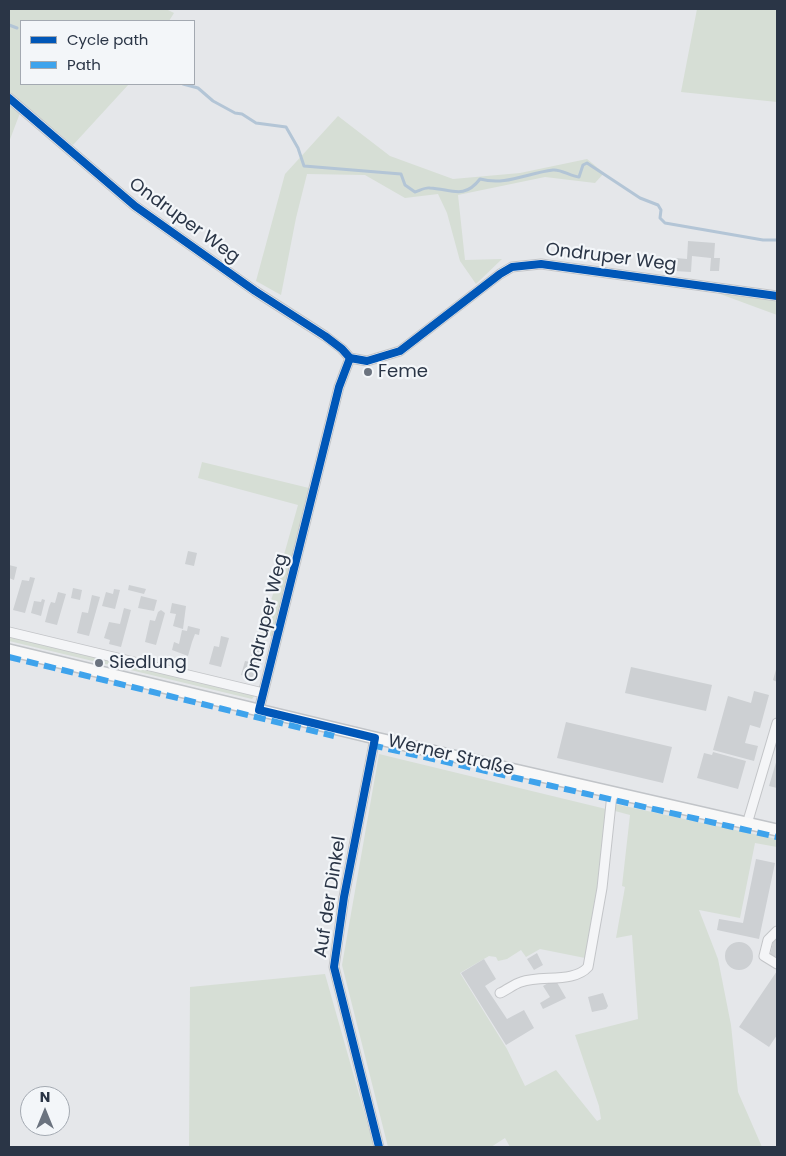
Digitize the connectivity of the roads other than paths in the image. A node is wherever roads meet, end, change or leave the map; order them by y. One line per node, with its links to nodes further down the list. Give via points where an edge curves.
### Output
1 (9, 98): 3 (street, Ondruper Weg, via 135,206 325,336)
2 (777, 296): 3 (street, Ondruper Weg, via 593,270 525,264 500,274 400,351 367,361)
3 (350, 358): 6 (street, Ondruper Weg, via 339,387)
4 (9, 632): 6 (street)
5 (9, 650): 7 (main road, Werner Straße)
6 (263, 693): 7 (street, Ondruper Weg)
7 (259, 710): 9 (main road, Werner Straße)
8 (777, 723): 11 (street)
9 (375, 738): 10 (main road, Werner Straße); 16 (street, Auf der Dinkel, via 334,967)
10 (612, 794): 11 (main road, Werner Straße); 15 (street, via 602,888 588,967 574,977 520,982)
11 (747, 824): 12 (main road, Werner Straße)
12 (777, 830)
13 (777, 931): 14 (street, via 768,940 764,956)
14 (777, 964)
15 (500, 993)
16 (378, 1147)

